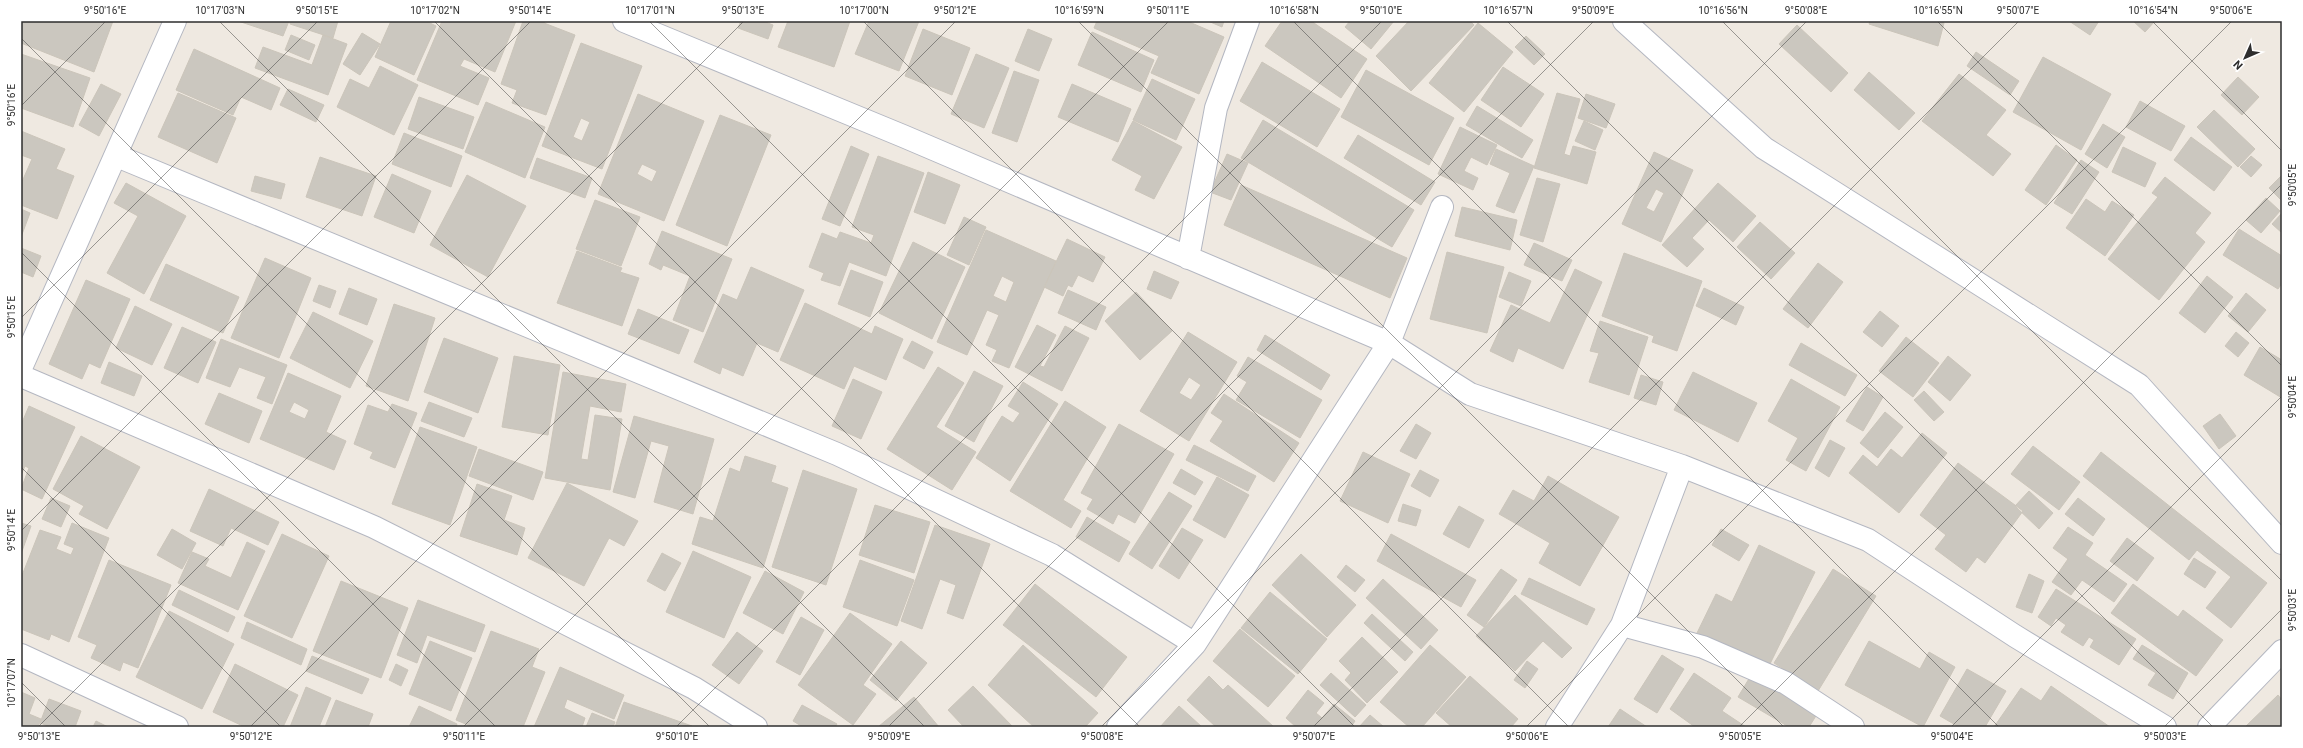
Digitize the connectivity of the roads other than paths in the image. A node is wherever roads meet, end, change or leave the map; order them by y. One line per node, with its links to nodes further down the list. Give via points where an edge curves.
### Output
1 (175, 21): 5 (street)
2 (624, 21): 7 (street, via 903,136)
3 (1248, 21): 7 (street, via 1216,108)
4 (1624, 21): 12 (street, via 1764,148 2139,385)
5 (117, 156): 9 (street); 14 (street, via 837,454 1052,555)
6 (1442, 207): 8 (street)
7 (1188, 258): 8 (street)
8 (1389, 343): 11 (street, via 1470,394); 14 (street)
9 (21, 368)
10 (21, 376): 18 (street, via 374,527 694,688)
11 (1682, 466): 13 (street); 22 (street, via 1868,540 2015,636)
12 (2282, 543)
13 (1622, 625): 20 (street); 21 (street, via 1703,647 1786,683)
14 (1195, 644): 19 (street)
15 (2282, 651): 23 (street)
16 (21, 655): 17 (street)
17 (178, 727)
18 (756, 727)
19 (1118, 727)
20 (1557, 727)
21 (1853, 727)
22 (2165, 727)
23 (2209, 727)

